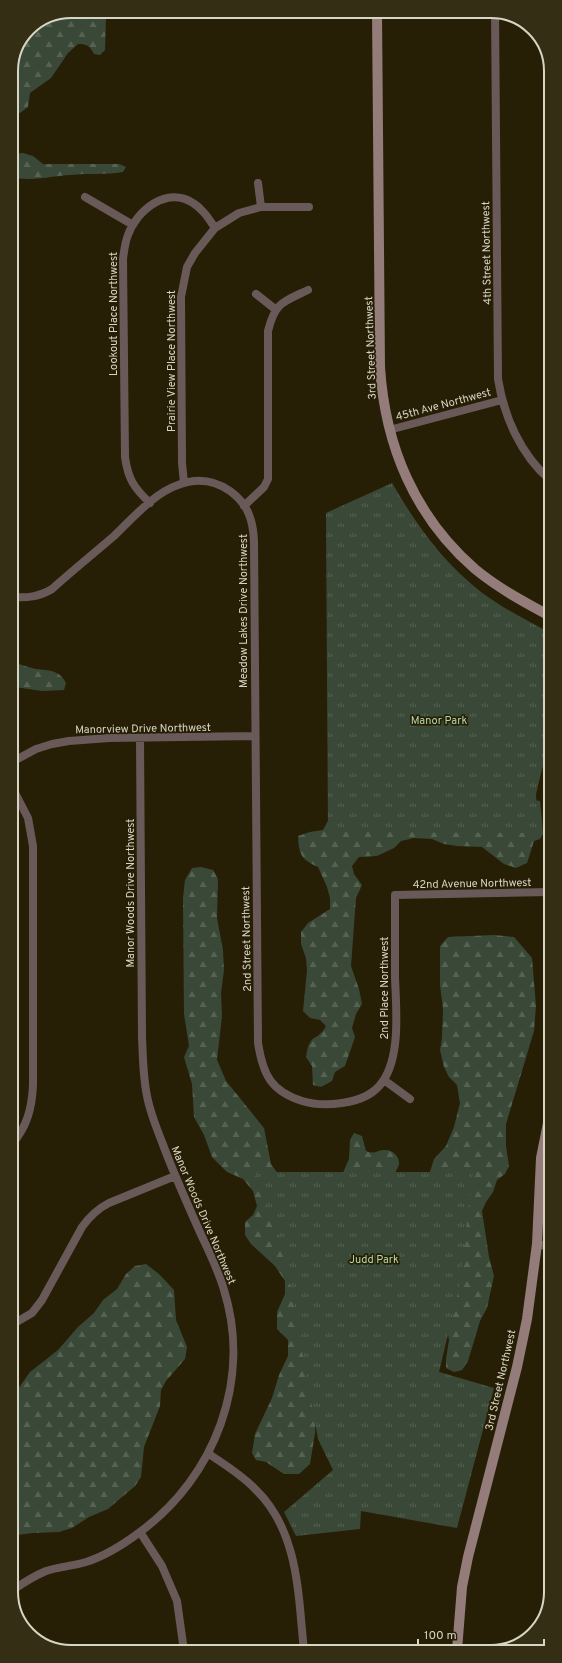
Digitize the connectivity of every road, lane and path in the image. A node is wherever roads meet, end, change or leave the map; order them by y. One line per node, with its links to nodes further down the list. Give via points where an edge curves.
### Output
1 (376, 18): 13 (street, 3rd Street Northwest, via 380,367)
2 (495, 18): 12 (street, 4th Street Northwest, via 498,379)
3 (258, 183): 5 (street)
4 (85, 197): 7 (street)
5 (261, 207): 6 (street, Prairie View Place Northwest); 8 (street, Prairie View Place Northwest, via 239,213)
6 (308, 207)
7 (133, 225): 8 (street, Lookout Place Northwest, via 147,207 162,199 176,198 193,202); 16 (street, Lookout Place Northwest, via 128,234 123,259 125,457 132,483)
8 (214, 228): 15 (street, Prairie View Place Northwest, via 187,267 181,297)
9 (308, 290): 11 (street)
10 (256, 294): 11 (street)
11 (275, 309): 17 (street, via 268,331 268,479 264,487)
12 (502, 400): 13 (street, 45th Ave Northwest); 14 (street, 4th Street Northwest, via 515,434)
13 (389, 430): 19 (street, 3rd Street Northwest, via 407,479 421,505 442,534 486,577)
14 (544, 474)
15 (184, 483): 16 (street, Meadow Lakes Drive Northwest); 17 (street, Meadow Lakes Drive Northwest, via 216,483 232,493)
16 (150, 503): 18 (street, Meadow Lakes Drive Northwest, via 52,589 43,595)
17 (244, 506): 20 (street, Meadow Lakes Drive Northwest, via 252,520 253,529)
18 (18, 597)
19 (544, 613)
20 (255, 736): 21 (street, Manorview Drive Northwest); 28 (street, 2nd Street Northwest, via 258,1043 261,1062 273,1085 283,1093 295,1099)
21 (140, 738): 22 (street, Manorview Drive Northwest, via 69,741 36,749); 31 (street, Manor Woods Drive Northwest, via 144,1064 147,1097 153,1119)
22 (18, 759)
23 (18, 799): 29 (street, via 28,818 33,846 33,1085 29,1116)
24 (544, 892): 25 (street, 42nd Avenue Northwest)
25 (395, 895): 26 (street, 2nd Place Northwest, via 395,1038)
26 (384, 1080): 27 (street); 28 (street, 2nd Place Northwest, via 371,1093 357,1100)
27 (410, 1099)
28 (322, 1105)
29 (18, 1136)
30 (544, 1143): 32 (street, 3rd Street Northwest)
31 (175, 1176): 34 (street, via 109,1203 90,1215 42,1300 32,1313); 35 (street, Manor Woods Drive Northwest, via 218,1272 233,1327 234,1351 230,1396 220,1430)
32 (537, 1244): 33 (street); 40 (street, 3rd Street Northwest, via 527,1319 517,1366 466,1564)
33 (544, 1246)
34 (18, 1321)
35 (209, 1454): 36 (street, Manor Woods Drive Northwest, via 186,1488 159,1517); 39 (street, via 234,1470 257,1490 285,1532 294,1566)
36 (140, 1532): 37 (street, Manor Woods Drive Northwest, via 102,1555 45,1572); 38 (street, via 162,1566 177,1601)
37 (18, 1587)
38 (183, 1645)
39 (303, 1645)
40 (457, 1645)

